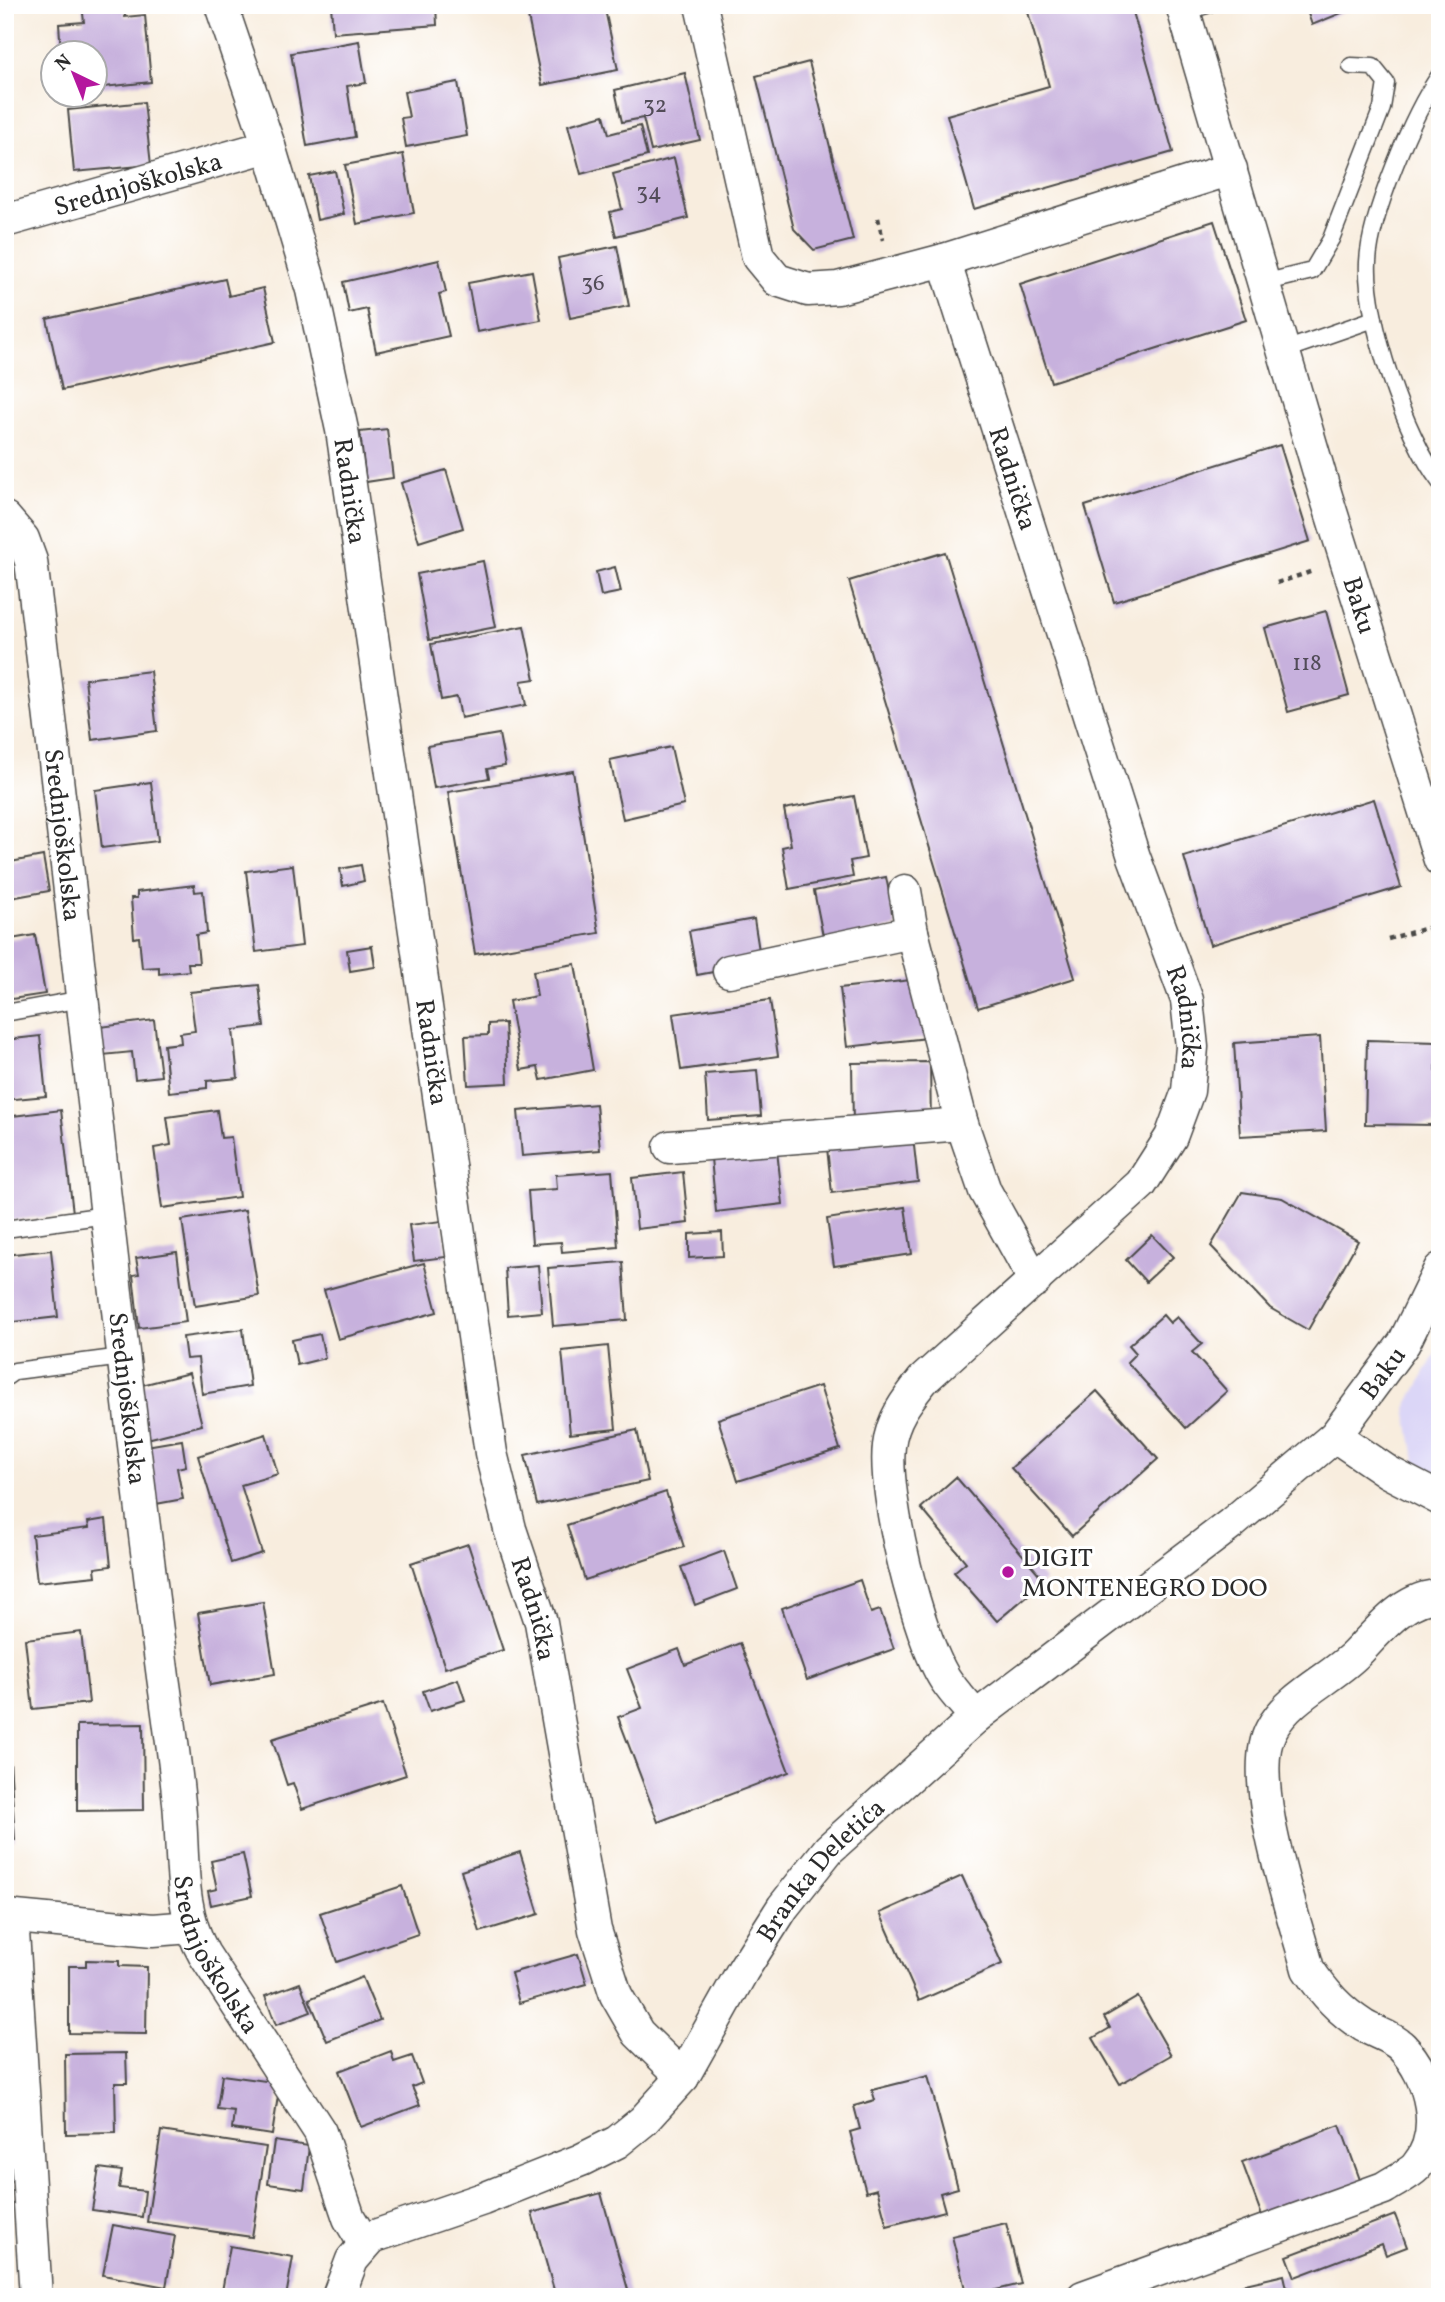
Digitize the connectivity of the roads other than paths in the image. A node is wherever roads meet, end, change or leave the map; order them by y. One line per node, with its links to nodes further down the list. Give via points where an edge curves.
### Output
1 (221, 5): 6 (street, Radnička)
2 (701, 5): 9 (street, via 758,257 777,280 808,290 838,288)
3 (1191, 7): 7 (street, Baku)
4 (1351, 66): 10 (lane, via 1373,67 1385,83 1382,108 1331,239 1312,271)
5 (1440, 75): 11 (lane, via 1408,138 1379,212 1368,260)
6 (270, 146): 8 (street, Srednjoškolska); 35 (street, Radnička, via 312,290 342,430 491,1453 541,1622 595,1930 616,1994 638,2033)
7 (1231, 169): 9 (street); 10 (street, Baku)
8 (5, 221)
9 (944, 260): 26 (street, Radnička, via 1134,857 1187,1000 1192,1047 1188,1091 1171,1137 1141,1184)
10 (1263, 283): 12 (street, Baku)
11 (1374, 319): 12 (lane); 13 (lane, via 1406,425)
12 (1283, 351): 15 (street, Baku)
13 (1440, 482)
14 (5, 519): 19 (street, Srednjoškolska, via 23,538 31,561)
15 (1440, 860)
16 (905, 891): 17 (street)
17 (912, 932): 18 (street); 21 (street)
18 (729, 971)
19 (82, 999): 20 (lane); 23 (street, Srednjoškolska)
20 (5, 1013)
21 (961, 1124): 22 (street); 26 (street, via 985,1191)
22 (670, 1147)
23 (106, 1215): 24 (lane); 27 (street, Srednjoškolska)
24 (5, 1229)
25 (1440, 1269): 29 (street, Baku, via 1404,1343)
26 (1035, 1281): 32 (street, Radnička, via 923,1380 900,1409 889,1445 889,1498 927,1642 945,1679)
27 (122, 1357): 28 (lane, via 15,1371); 34 (street, Srednjoškolska)
28 (5, 1378)
29 (1335, 1436): 30 (street, via 1388,1472); 32 (street, Branka Deletića, via 1231,1524)
30 (1440, 1499)
31 (1440, 1596): 39 (street, via 1420,1598 1401,1610 1349,1661 1289,1707 1271,1730 1262,1759 1264,1798 1308,1969 1323,1993 1400,2045 1424,2075 1434,2110 1432,2143 1416,2167 1384,2188)
32 (976, 1717): 35 (street, Branka Deletića, via 822,1858 783,1907 743,1970)
33 (9, 1916): 34 (street, via 153,1930); 37 (street)
34 (191, 1927): 36 (street, Srednjoškolska, via 320,2132 349,2218)
35 (683, 2077): 36 (street, Branka Deletića, via 617,2142 483,2199 381,2232)
36 (364, 2243): 38 (street)
37 (36, 2297)
38 (338, 2297)
39 (1083, 2297)

